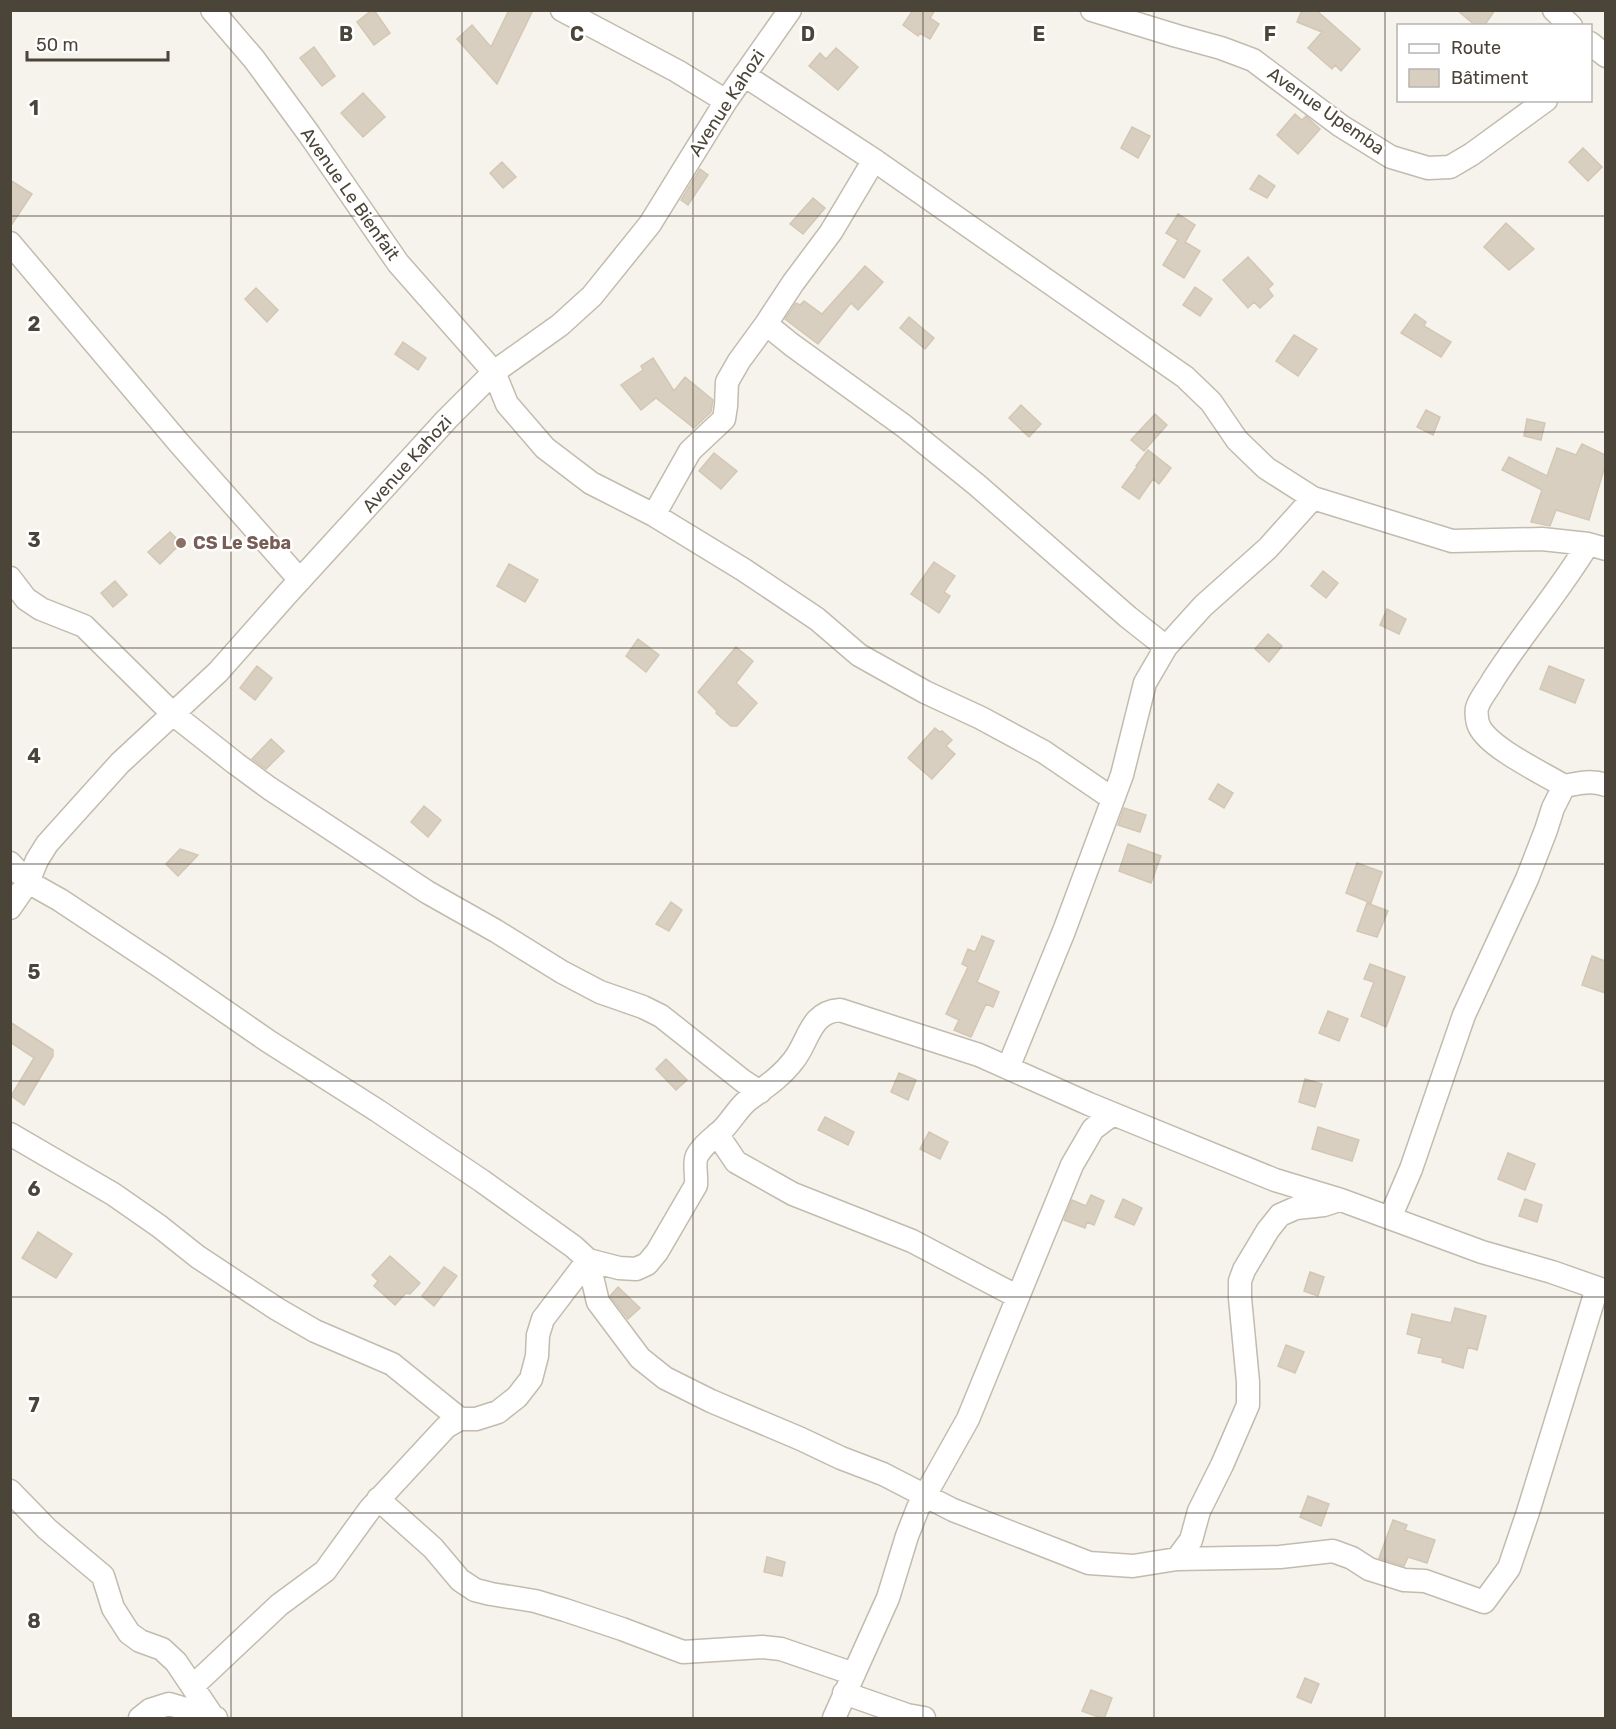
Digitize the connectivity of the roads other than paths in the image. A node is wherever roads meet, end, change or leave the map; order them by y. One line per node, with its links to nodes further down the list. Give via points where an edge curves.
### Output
1 (212, 10): 16 (street, Avenue Le Bienfait, via 268,78 398,263)
2 (562, 10): 11 (street)
3 (790, 10): 10 (street, Avenue Kahozi)
4 (1092, 10): 12 (street, Avenue Upemba, via 1253,60 1391,157 1428,168 1457,163)
5 (1554, 10): 6 (street)
6 (1569, 24)
7 (1592, 45): 8 (street)
8 (1605, 56): 9 (street)
9 (1592, 66)
10 (744, 75): 11 (street, Avenue Kahozi); 13 (street)
11 (726, 101): 16 (street, Avenue Kahozi, via 650,224 592,296 560,325)
12 (1543, 102)
13 (874, 160): 15 (street, via 831,232); 17 (street, via 1185,377 1211,402 1237,440 1266,468)
14 (10, 243): 21 (street)
15 (766, 324): 18 (street, via 727,382 724,419 690,451); 22 (street, via 913,433)
16 (494, 372): 18 (street, Avenue Le Bienfait, via 507,404 545,448 591,483); 21 (street, Avenue Kahozi)
17 (1313, 498): 19 (street, via 1452,541 1542,539); 22 (street, via 1268,548 1203,606)
18 (654, 515): 26 (street, Avenue Le Bienfait, via 818,619 859,655 1044,752)
19 (1597, 547): 25 (street, via 1569,575 1506,659 1477,707 1478,724 1485,735)
20 (10, 578): 23 (street, via 26,599 41,609 84,626)
21 (300, 580): 23 (street, Avenue Kahozi, via 218,672)
22 (1166, 647): 26 (street, via 1145,683)
23 (173, 714): 28 (street, Avenue Kahozi, via 60,827 37,860); 31 (street, via 269,788 427,892 562,972 661,1016)
24 (1605, 785): 25 (street, via 1583,782)
25 (1564, 786): 36 (street, via 1464,1016)
26 (1113, 799): 30 (street)
27 (10, 863): 28 (street)
28 (28, 882): 29 (street, Avenue Kahozi); 37 (street, via 482,1181)
29 (10, 908)
30 (1008, 1068): 31 (street, via 979,1055 830,1010 810,1029 794,1060); 32 (street)
31 (760, 1092): 34 (street)
32 (1113, 1114): 35 (street, via 1275,1180); 39 (street, via 1093,1129 1072,1165)
33 (10, 1134): 40 (street, via 113,1194 277,1309 315,1331 392,1364)
34 (717, 1134): 37 (street, via 697,1155 696,1185 647,1264 636,1269 619,1268); 39 (street, via 736,1162 793,1194 912,1240)
35 (1341, 1200): 36 (street); 44 (street, via 1296,1208 1281,1215 1244,1270 1240,1298 1248,1405 1199,1511 1191,1540)
36 (1390, 1218): 38 (street)
37 (588, 1260): 40 (street, via 543,1319 531,1378 518,1397 498,1412); 42 (street, via 598,1302 640,1358 665,1378)
38 (1601, 1289): 44 (street, via 1509,1568 1484,1602 1425,1581 1404,1580 1369,1569 1333,1551 1280,1557)
39 (1018, 1297): 42 (street, via 968,1419)
40 (460, 1419): 43 (street, via 446,1427)
41 (10, 1491): 46 (street, via 47,1529 103,1576 113,1608 129,1633 162,1649)
42 (925, 1496): 44 (street, via 1089,1563 1133,1566); 45 (street, via 907,1536 888,1598)
43 (378, 1499): 45 (street, via 475,1590 535,1601 683,1652 781,1649); 46 (street, via 325,1571 279,1605)
44 (1177, 1559)
45 (849, 1683): 49 (street); 50 (street, via 907,1715)
46 (192, 1686): 47 (street)
47 (215, 1718): 48 (street, via 169,1704 150,1710)
48 (140, 1719)
49 (834, 1719)
50 (924, 1719)

